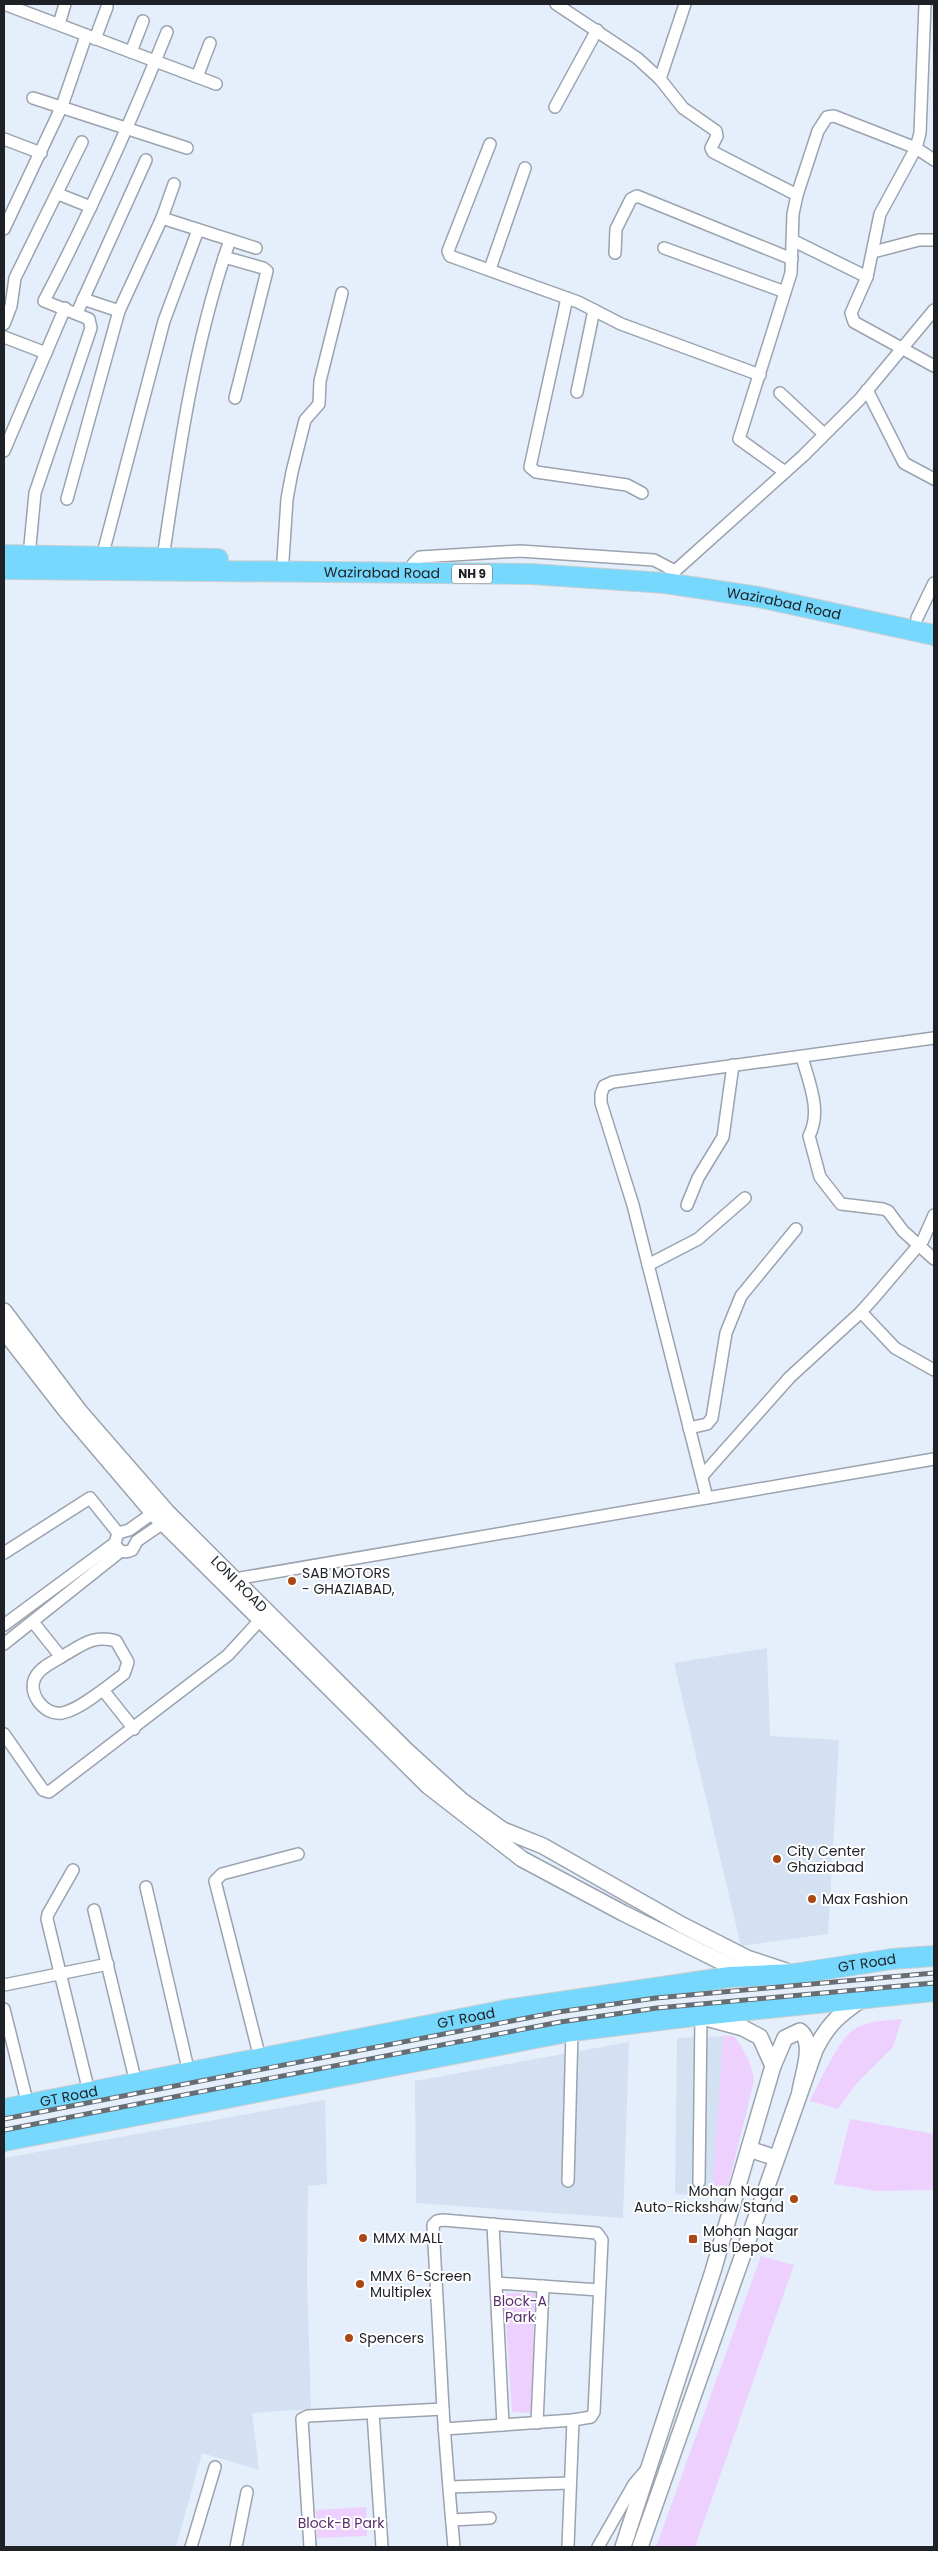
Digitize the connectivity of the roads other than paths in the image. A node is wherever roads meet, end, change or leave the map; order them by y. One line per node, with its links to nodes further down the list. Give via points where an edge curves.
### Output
1 (65, 4): 8 (street)
2 (556, 4): 9 (street)
3 (686, 4): 16 (street)
4 (925, 4): 18 (street)
5 (12, 5): 8 (street)
6 (107, 7): 11 (street)
7 (143, 21): 13 (street)
8 (59, 24): 11 (street)
9 (597, 30): 16 (street); 21 (street)
10 (167, 32): 14 (street)
11 (90, 38): 13 (street); 20 (street)
12 (210, 43): 15 (street)
13 (131, 52): 14 (street)
14 (155, 61): 15 (street); 22 (street)
15 (197, 77): 17 (street)
16 (660, 79): 34 (street, via 683,108 716,130 717,136 711,148 713,152)
17 (216, 84)
18 (928, 88): 27 (street)
19 (33, 98): 20 (street)
20 (62, 106): 22 (street); 28 (street)
21 (555, 107)
22 (128, 129): 26 (street); 35 (street)
23 (4, 139): 28 (street)
24 (82, 142): 33 (street)
25 (490, 144): 48 (street, via 448,253 451,257)
26 (187, 148)
27 (916, 148): 30 (street); 34 (street, via 834,116 827,117 818,131); 44 (street, via 880,214)
28 (41, 154): 37 (street)
29 (146, 160): 53 (street)
30 (934, 160)
31 (525, 168): 48 (street)
32 (174, 184): 36 (street)
33 (58, 194): 35 (street); 59 (street, via 15,278 11,306)
34 (797, 195): 41 (street, via 793,214)
35 (91, 207): 54 (street, via 44,301)
36 (162, 218): 38 (street); 57 (street)
37 (4, 229)
38 (198, 230): 39 (street); 77 (street, via 164,321)
39 (230, 240): 42 (street); 46 (street)
40 (934, 240): 44 (street, via 920,240)
41 (794, 241): 47 (street); 49 (street)
42 (256, 248)
43 (664, 248): 50 (street)
44 (873, 252): 49 (street)
45 (614, 253): 47 (street, via 616,229 630,199 638,196)
46 (224, 257): 68 (street, via 267,271); 78 (street, via 212,291 190,383)
47 (792, 259): 50 (street)
48 (490, 269): 52 (street)
49 (867, 277): 61 (street, via 851,318)
50 (785, 292): 64 (street)
51 (342, 293): 79 (street, via 320,382 319,404 305,420 288,487)
52 (566, 298): 55 (street); 73 (street, via 530,466 536,472 627,485)
53 (83, 299): 57 (street); 58 (street)
54 (65, 308): 58 (street); 62 (street)
55 (594, 310): 64 (street, via 621,324); 66 (street)
56 (934, 310): 61 (street)
57 (119, 311): 74 (street)
58 (77, 313): 76 (street, via 90,321 91,328 35,493)
59 (4, 324)
60 (4, 336): 62 (street)
61 (903, 347): 63 (street); 65 (street)
62 (46, 352): 70 (street)
63 (934, 366)
64 (760, 375): 71 (street, via 739,439)
65 (867, 390): 69 (street); 72 (street, via 904,463)
66 (577, 392)
67 (780, 393): 69 (street)
68 (235, 398)
69 (824, 434): 71 (street)
70 (4, 451)
71 (785, 472): 81 (street)
72 (934, 479)
73 (642, 494)
74 (67, 499)
75 (4, 555): 76 (highway, Wazirabad Road / NH 9)
76 (29, 556): 77 (highway, Wazirabad Road / NH 9)
77 (102, 557): 78 (highway, Wazirabad Road / NH 9)
78 (163, 558): 79 (highway, Wazirabad Road / NH 9)
79 (284, 560): 81 (highway, Wazirabad Road / NH 9, via 413,564 535,562)
80 (4, 570): 81 (highway, Wazirabad Road / NH 9)
81 (675, 578): 83 (highway, Wazirabad Road / NH 9, via 754,583); 84 (highway, Wazirabad Road / NH 9)
82 (934, 583): 83 (street)
83 (926, 620)
84 (934, 635)
85 (934, 1038): 86 (street)
86 (802, 1057): 87 (street); 92 (street, via 816,1110 816,1124 809,1136 820,1178 841,1204 884,1209)
87 (733, 1065): 89 (street, via 723,1137 698,1178); 94 (street, via 613,1082 604,1086 600,1094)
88 (745, 1198): 94 (street, via 698,1239)
89 (687, 1205)
90 (934, 1215): 92 (street)
91 (796, 1229): 99 (street, via 741,1296 726,1333 712,1418 708,1424)
92 (919, 1245): 93 (street); 96 (street)
93 (934, 1259)
94 (648, 1265): 99 (street)
95 (4, 1311): 107 (street, LONI ROAD, via 113,1450)
96 (861, 1312): 98 (street, via 894,1348); 101 (street, via 790,1376)
97 (4, 1331): 103 (street, LONI ROAD, via 67,1412)
98 (934, 1370)
99 (689, 1428): 101 (street)
100 (934, 1459): 102 (street)
101 (702, 1476): 102 (street)
102 (707, 1498): 107 (street)
103 (158, 1518): 104 (street); 105 (street); 107 (street, LONI ROAD)
104 (121, 1539): 105 (street, via 134,1534); 105 (street, via 132,1550); 106 (street, via 90,1498); 109 (street); 110 (street)
105 (137, 1540)
106 (4, 1553)
107 (228, 1580): 108 (street, LONI ROAD); 114 (street, LONI ROAD)
108 (261, 1618): 114 (street, LONI ROAD); 115 (street, via 228,1655)
109 (33, 1622): 111 (street); 112 (street)
110 (4, 1625)
111 (4, 1644)
112 (61, 1657): 113 (street, via 102,1637 116,1641 128,1662 124,1674); 113 (street, via 36,1676 33,1688 36,1699 48,1709 61,1713)
113 (103, 1690): 115 (street)
114 (365, 1716): 117 (street, LONI ROAD)
115 (134, 1729): 116 (street, via 49,1792 43,1790)
116 (4, 1734)
117 (499, 1835): 125 (street, via 543,1846 747,1958); 126 (street, via 522,1859)
118 (298, 1854): 133 (street, via 222,1874 215,1881)
119 (73, 1870): 124 (street, via 48,1914)
120 (146, 1887): 135 (street)
121 (94, 1910): 123 (street)
122 (934, 1956): 125 (highway, GT Road)
123 (108, 1964): 124 (street); 136 (street)
124 (59, 1974): 127 (street); 138 (street)
125 (794, 1974): 126 (highway, GT Road)
126 (751, 1976): 133 (highway, GT Road, via 506,2010)
127 (4, 1985)
128 (934, 1992): 129 (highway)
129 (862, 1999): 131 (highway); 137 (street, via 825,2030)
130 (4, 2009): 139 (street)
131 (701, 2016): 132 (highway); 134 (street, via 726,2022 760,2037); 145 (street)
132 (572, 2031): 141 (highway); 144 (street)
133 (260, 2058): 135 (highway, GT Road)
134 (773, 2066): 137 (street, via 785,2038 800,2031 806,2036 808,2044); 142 (street)
135 (189, 2072): 136 (highway, GT Road)
136 (136, 2083): 138 (highway, GT Road)
137 (800, 2091): 143 (street)
138 (89, 2092): 139 (highway, GT Road)
139 (28, 2104): 140 (highway, GT Road)
140 (4, 2109)
141 (4, 2141)
142 (749, 2149): 143 (street); 156 (street)
143 (776, 2158): 171 (street)
144 (568, 2181)
145 (699, 2182)
146 (493, 2224): 147 (street); 149 (street, via 597,2232 602,2240); 150 (street, via 443,2220 433,2225)
147 (496, 2283): 148 (street); 154 (street)
148 (543, 2286): 149 (street); 153 (street)
149 (599, 2290): 152 (street, via 594,2412 592,2417)
150 (443, 2409): 151 (street); 155 (street)
151 (373, 2413): 165 (street, via 302,2419); 166 (street)
152 (572, 2420): 153 (street); 158 (street)
153 (537, 2423): 154 (street)
154 (503, 2425): 155 (street)
155 (444, 2429): 159 (street)
156 (652, 2462): 169 (street, via 634,2484); 170 (street)
157 (215, 2467): 163 (street)
158 (570, 2483): 159 (street); 168 (street)
159 (449, 2486): 162 (street)
160 (247, 2492): 164 (street)
161 (490, 2518): 162 (street)
162 (452, 2520): 167 (street)
163 (191, 2547)
164 (236, 2547)
165 (310, 2547)
166 (382, 2547)
167 (454, 2547)
168 (568, 2547)
169 (598, 2547)
170 (623, 2547)
171 (640, 2547)

